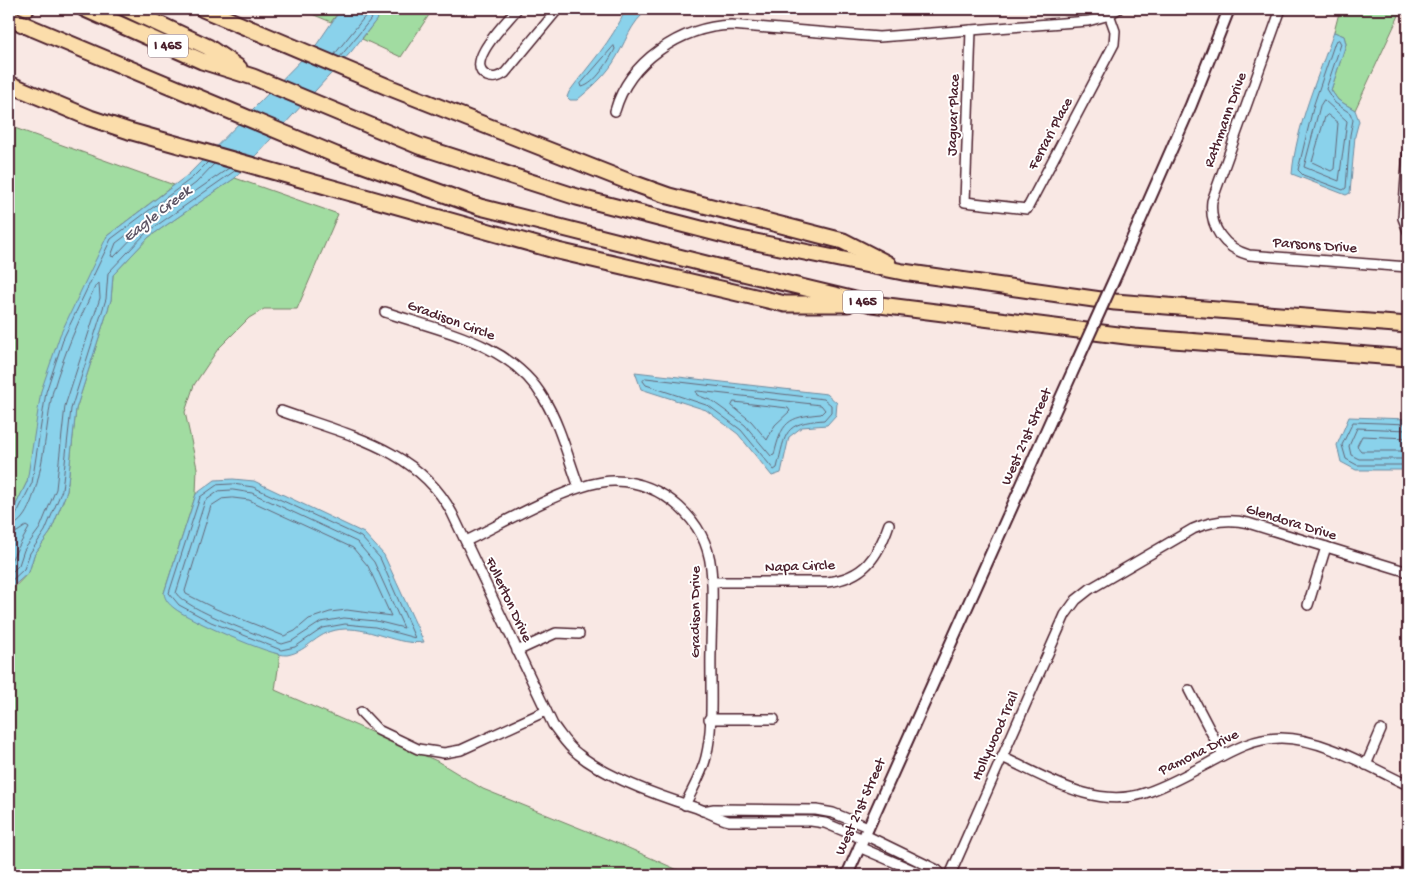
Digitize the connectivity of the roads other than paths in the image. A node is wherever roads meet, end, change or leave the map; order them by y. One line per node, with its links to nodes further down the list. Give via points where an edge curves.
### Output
1 (28, 9): 12 (main road)
2 (85, 9): 14 (highway, I 465, via 202,61)
3 (127, 9): 14 (highway, via 208,47)
4 (203, 9): 22 (highway, via 388,87 656,192 843,241)
5 (518, 9): 6 (street, via 481,54 478,63 486,75 496,77 505,73)
6 (558, 9)
7 (1118, 9): 10 (street)
8 (1229, 9): 50 (street, West 21st Street, bridge, via 1118,271)
9 (1281, 9): 20 (street, Rathmann Drive, via 1212,201 1213,221)
10 (1109, 14): 13 (street, via 1088,21); 18 (street, Ferrari Place, via 1115,31 1114,44 1027,209)
11 (9, 18): 23 (highway, I 465, bridge, via 336,154 480,207)
12 (9, 24)
13 (971, 30): 16 (street, via 879,37 731,25 708,27 682,36 656,53 630,78 620,94); 18 (street, Jaguar Place)
14 (253, 77): 22 (highway, I 465, via 419,146 630,212 790,250)
15 (9, 84): 23 (highway, via 90,118 168,142 558,251 785,304)
16 (616, 111)
17 (1408, 151): 19 (street, via 1403,218)
18 (965, 202)
19 (1408, 231)
20 (1224, 240): 21 (street, Parsons Drive, via 1249,255)
21 (1408, 267)
22 (903, 272): 25 (highway, I 465, via 1124,303)
23 (872, 304): 26 (highway, I 465, via 1134,338)
24 (385, 312): 28 (street, Gradison Circle, via 483,346 517,366 545,400)
25 (1408, 325)
26 (1408, 358)
27 (281, 411): 30 (street, Fullerton Drive, via 383,448 410,463 443,498)
28 (579, 487): 30 (street, Gradison Drive); 33 (street, Gradison Drive, via 605,481 626,482 652,489 671,500 690,518 704,541)
29 (889, 524): 33 (street, Napa Circle, via 883,544 873,559 844,579 826,582)
30 (466, 542): 37 (street, Fullerton Drive)
31 (1326, 547): 32 (street, Glendora Drive); 34 (street); 35 (street, Glendora Drive, via 1244,522 1208,522 1090,589)
32 (1408, 572)
33 (712, 582): 41 (street, Gradison Drive)
34 (1308, 605)
35 (1068, 609): 45 (street, Hollywood Trail)
36 (578, 634): 37 (street, via 556,633)
37 (517, 651): 39 (street, Fullerton Drive)
38 (1189, 690): 44 (street)
39 (546, 711): 40 (street, via 461,750 444,753 418,750 378,730); 48 (street, Fullerton Drive, via 558,734 586,760)
40 (361, 712)
41 (709, 719): 42 (street); 48 (street, Gradison Drive, via 706,758)
42 (774, 719)
43 (1381, 730): 46 (street)
44 (1223, 755): 45 (street, Pamona Drive, via 1153,791 1114,798 1079,792); 46 (street, Pamona Drive, via 1252,742 1290,738 1317,744)
45 (1002, 758): 54 (street, Hollywood Trail)
46 (1366, 766): 47 (street, Pamona Drive)
47 (1408, 785)
48 (685, 805): 49 (street, Fullerton Drive)
49 (703, 811): 50 (street, Fullerton Drive, via 729,821 826,823); 50 (street, Fullerton Drive, via 816,810 833,813)
50 (864, 837): 51 (street, West 21st Street); 52 (street, Fullerton Drive); 53 (street, Fullerton Drive)
51 (847, 875)
52 (924, 875)
53 (942, 875)
54 (950, 875)

